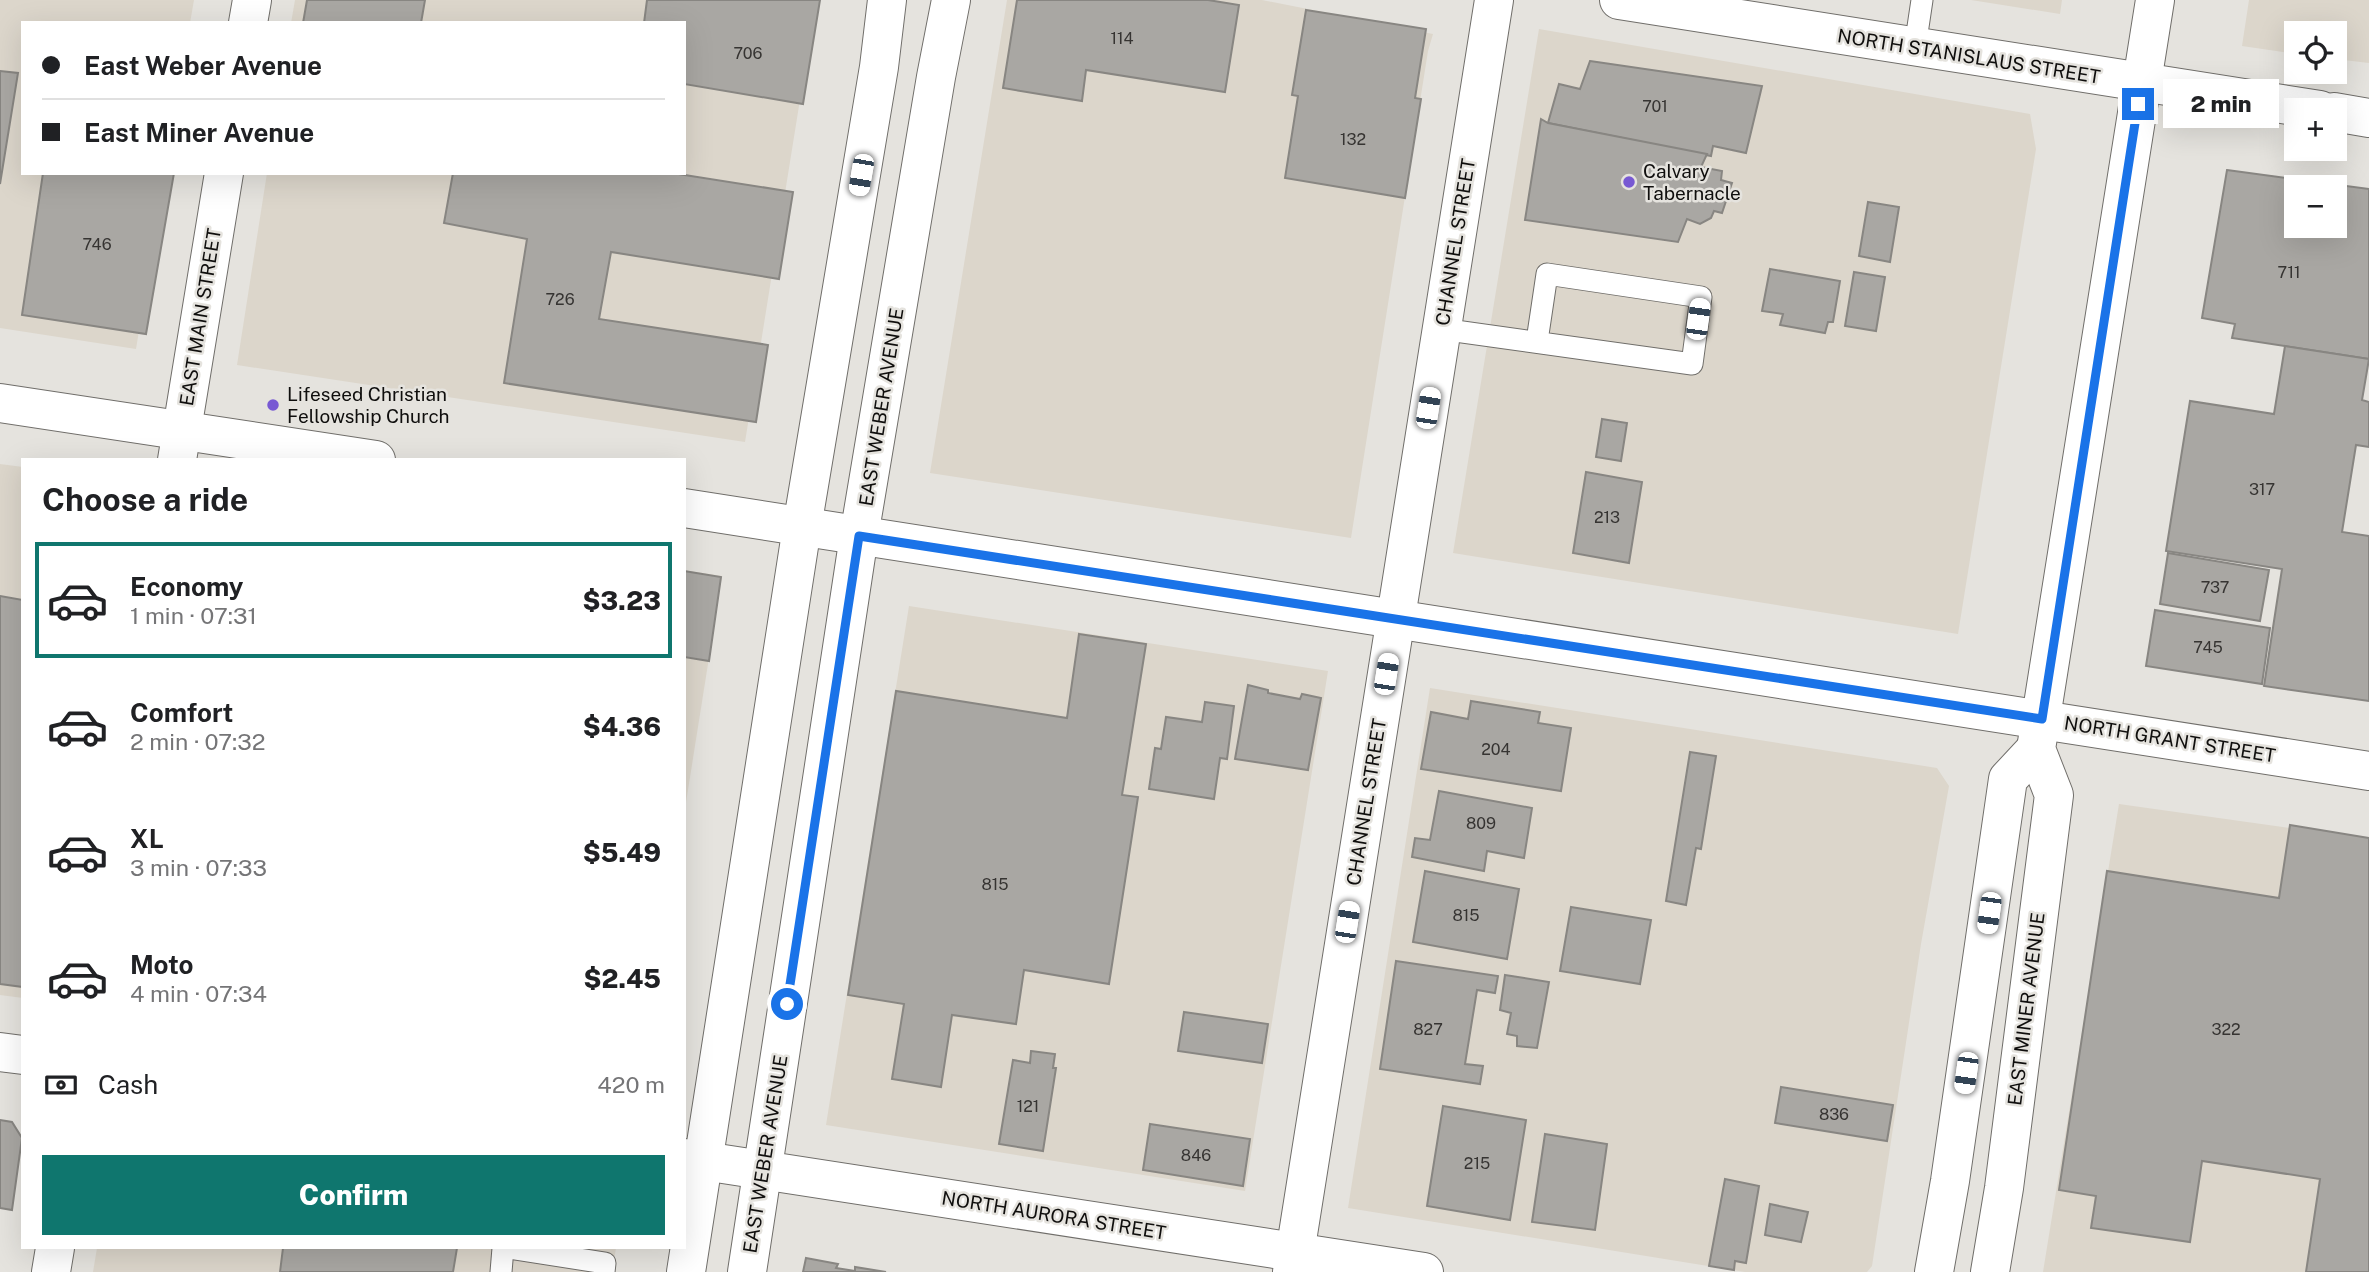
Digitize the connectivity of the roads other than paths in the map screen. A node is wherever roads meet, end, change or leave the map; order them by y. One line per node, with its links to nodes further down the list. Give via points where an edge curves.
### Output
1 (252, 0): 8 (street)
2 (887, 0): 21 (street)
3 (951, 0): 22 (street, EAST WEBER AVENUE)
4 (1494, 0): 15 (street, CHANNEL STREET)
5 (1619, 0): 9 (street, NORTH STANISLAUS STREET)
6 (1922, 0): 9 (lane)
7 (2155, 0): 10 (street)
8 (248, 21)
9 (1915, 47): 10 (street, NORTH STANISLAUS STREET)
10 (2142, 83): 11 (street, NORTH STANISLAUS STREET); 24 (street)
11 (2284, 105)
12 (2347, 115): 13 (street)
13 (2369, 118)
14 (224, 175): 18 (street, EAST MAIN STREET)
15 (1441, 329): 16 (lane); 23 (street, CHANNEL STREET)
16 (1538, 341): 16 (lane, via 1692,364 1701,297 1547,274)
17 (0, 403): 18 (street)
18 (180, 445): 19 (street)
19 (350, 458)
20 (686, 508): 21 (street, NORTH GRANT STREET)
21 (802, 527): 22 (street, NORTH GRANT STREET); 28 (street)
22 (859, 536): 23 (street, NORTH GRANT STREET); 29 (street, EAST WEBER AVENUE)
23 (1395, 619): 24 (street, NORTH GRANT STREET); 33 (street, CHANNEL STREET)
24 (2039, 734): 25 (street, NORTH GRANT STREET); 34 (street, via 2008,779 1950,1181); 35 (street, EAST MINER AVENUE, via 2054,795)
25 (2369, 771)
26 (0, 1052): 27 (street)
27 (21, 1055)
28 (694, 1159): 29 (street, NORTH AURORA STREET); 39 (street)
29 (762, 1170): 33 (street, NORTH AURORA STREET); 40 (street, EAST WEBER AVENUE)
30 (55, 1249): 36 (street)
31 (503, 1249): 37 (lane)
32 (515, 1249): 38 (lane, via 605,1263)
33 (1294, 1262): 41 (street, NORTH AURORA STREET)
34 (1931, 1267)
35 (1991, 1271)
36 (51, 1272)
37 (500, 1272)
38 (604, 1272)
39 (686, 1272)
40 (747, 1272)
41 (1424, 1272)

